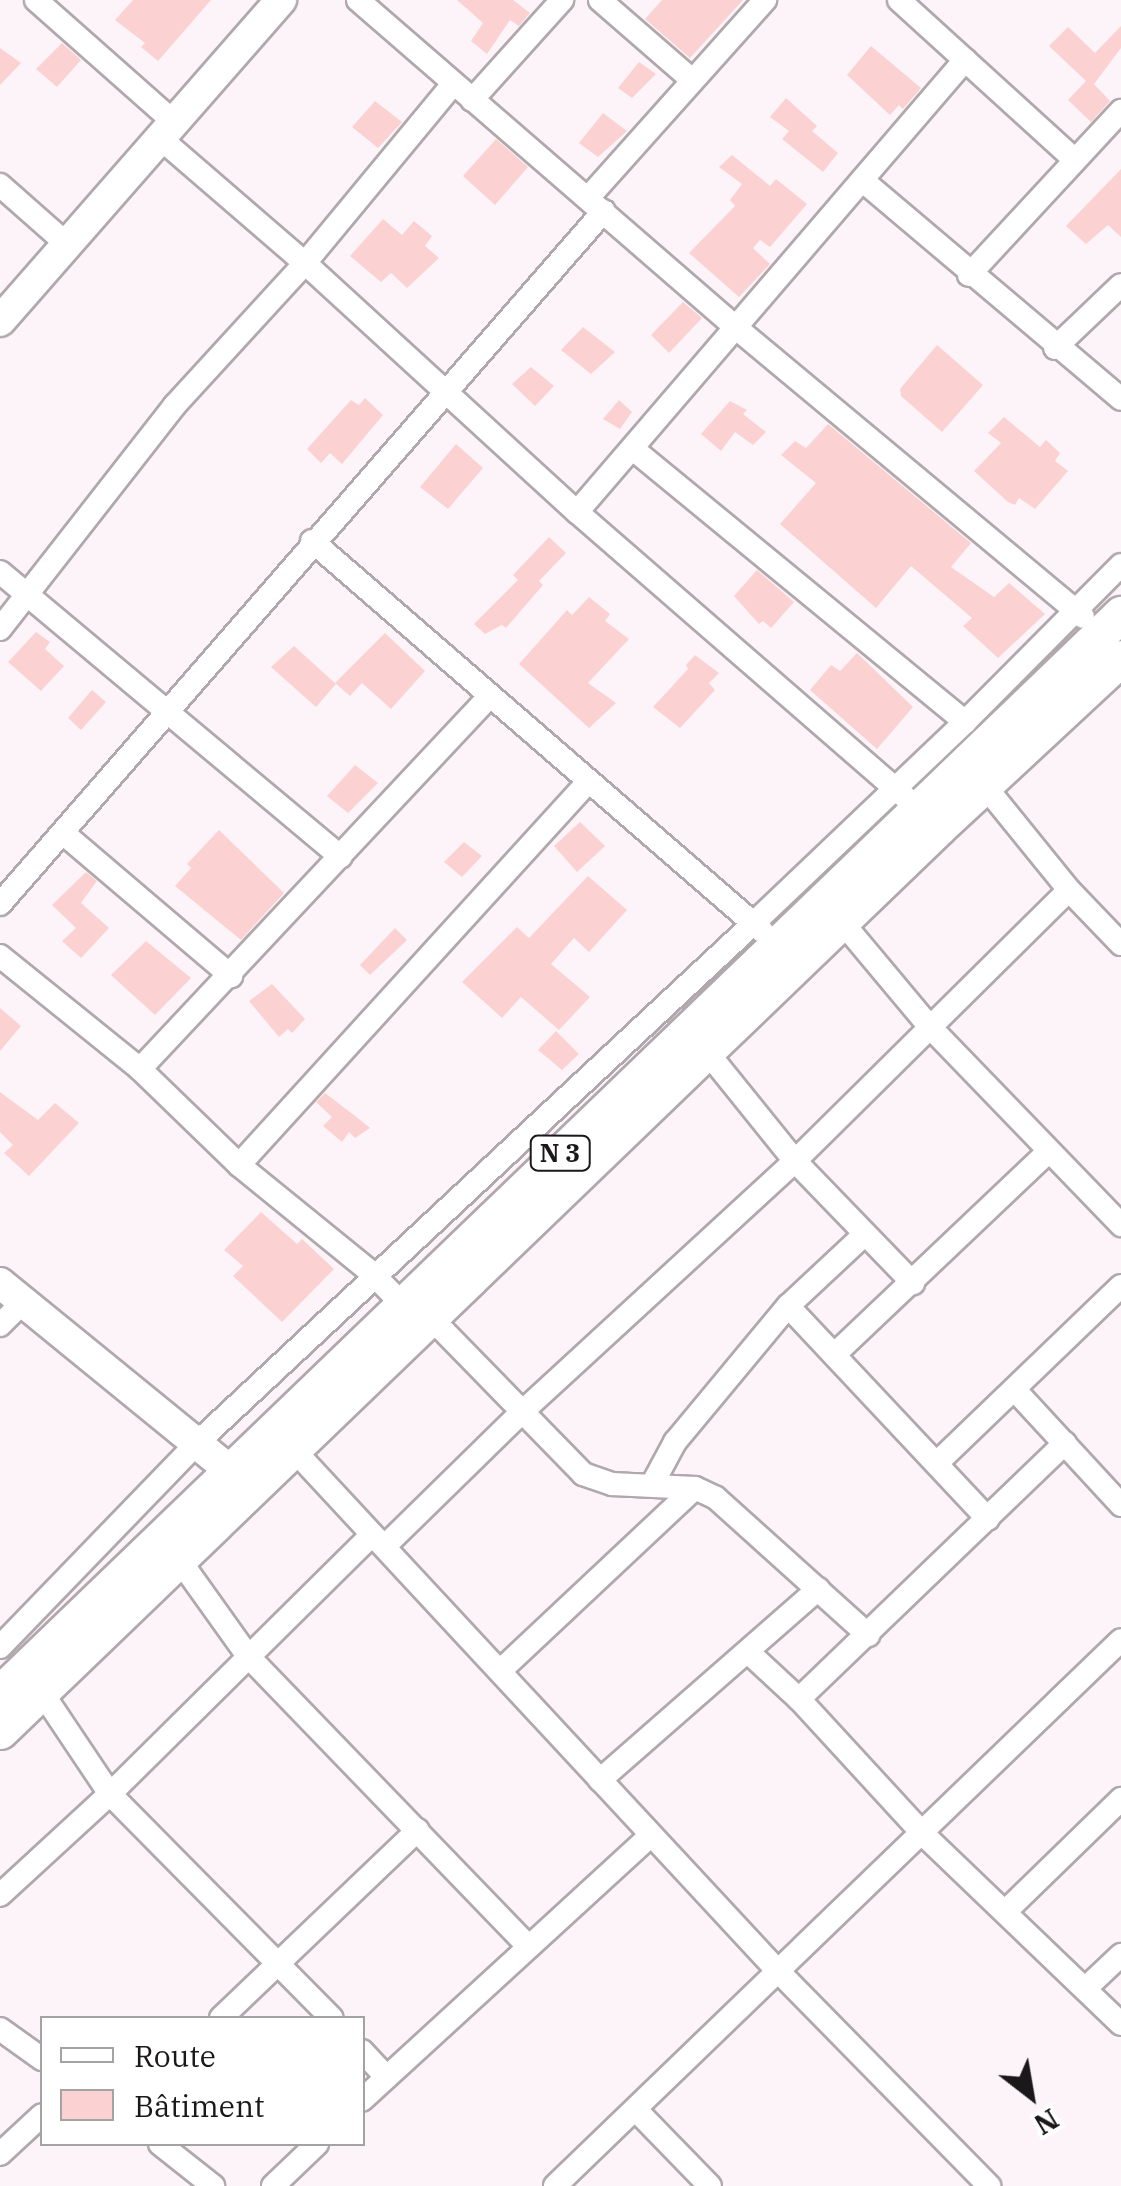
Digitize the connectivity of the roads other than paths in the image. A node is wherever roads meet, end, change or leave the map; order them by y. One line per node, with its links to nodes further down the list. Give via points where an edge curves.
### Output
1 (36, 0): 13 (street)
2 (281, 0): 13 (street)
3 (358, 0): 10 (street)
4 (562, 0): 11 (street)
5 (600, 0): 9 (street)
6 (765, 0): 9 (street)
7 (899, 0): 8 (street)
8 (965, 60): 14 (street); 15 (street)
9 (692, 80): 17 (street)
10 (452, 84): 11 (street); 19 (street)
11 (472, 100): 17 (street)
12 (1121, 110): 14 (street)
13 (167, 130): 18 (street); 19 (street)
14 (1074, 159): 20 (street)
15 (862, 180): 20 (street); 23 (street)
16 (0, 185): 18 (street)
17 (596, 204): 23 (street); 25 (street)
18 (67, 244): 22 (street)
19 (305, 263): 25 (street); 32 (street, via 176,405)
20 (969, 275): 24 (street)
21 (1121, 286): 24 (street)
22 (0, 321)
23 (734, 326): 27 (street); 33 (street)
24 (1055, 348): 26 (street)
25 (445, 389): 28 (street); 29 (street)
26 (1121, 399)
27 (633, 450): 28 (street); 38 (street)
28 (577, 512): 41 (street)
29 (312, 542): 36 (street); 37 (street)
30 (1121, 565): 33 (street)
31 (0, 572): 32 (street)
32 (30, 597): 34 (street); 37 (street)
33 (1074, 609): 35 (street); 38 (street)
34 (0, 629)
35 (1114, 635): 40 (main road, N 3); 41 (main road, N 3)
36 (489, 697): 39 (street); 43 (street)
37 (165, 711): 42 (street); 43 (street)
38 (965, 722): 41 (street)
39 (588, 782): 47 (street); 56 (street)
40 (984, 785): 44 (street); 46 (main road, N 3)
41 (906, 799): 47 (main road, N 3)
42 (63, 834): 45 (street); 50 (street)
43 (341, 857): 50 (street)
44 (1069, 890): 48 (street); 51 (street)
45 (0, 904)
46 (842, 922): 51 (street); 52 (main road, N 3)
47 (765, 934): 59 (street); 64 (main road, N 3)
48 (1121, 944)
49 (0, 956): 53 (street)
50 (230, 976): 53 (street)
51 (929, 1026): 54 (street); 55 (street)
52 (707, 1052): 55 (street); 64 (main road, N 3)
53 (140, 1069): 56 (street)
54 (1050, 1151): 57 (street); 60 (street)
55 (794, 1162): 58 (street); 68 (street)
56 (239, 1165): 59 (street)
57 (1121, 1225)
58 (864, 1235): 60 (street); 63 (street)
59 (373, 1274): 64 (street); 69 (street)
60 (913, 1283): 66 (street)
61 (1121, 1286): 67 (street)
62 (12, 1292): 65 (street); 69 (street)
63 (788, 1306): 66 (street); 74 (street, via 675,1442)
64 (416, 1311): 68 (street); 71 (main road, N 3); 73 (main road, N 3)
65 (0, 1325)
66 (835, 1354): 72 (street)
67 (1014, 1389): 70 (street); 72 (street)
68 (522, 1412): 74 (street, via 583,1474 612,1484); 78 (street)
69 (198, 1441): 73 (street); 83 (street)
70 (1065, 1443): 76 (street); 77 (street)
71 (294, 1449): 73 (main road, N 3); 78 (street)
72 (938, 1462): 77 (street)
73 (240, 1478): 79 (main road, N 3); 88 (main road, N 3)
74 (652, 1482): 75 (street)
75 (696, 1488): 80 (street, via 716,1498); 86 (street)
76 (1121, 1505)
77 (988, 1519): 81 (street)
78 (379, 1541): 85 (street); 86 (street)
79 (178, 1558): 85 (street); 87 (main road, N 3)
80 (818, 1589): 81 (street); 84 (street)
81 (868, 1634): 89 (street)
82 (1121, 1640): 96 (street)
83 (0, 1647)
84 (748, 1652): 89 (street); 91 (street)
85 (248, 1656): 92 (street); 94 (street)
86 (500, 1672): 91 (street)
87 (41, 1691): 90 (main road, N 3); 92 (street)
88 (0, 1694)
89 (800, 1699): 96 (street)
90 (0, 1731)
91 (600, 1780): 95 (street)
92 (110, 1794): 97 (street); 101 (street)
93 (1121, 1799): 98 (street)
94 (418, 1830): 99 (street); 101 (street)
95 (651, 1835): 99 (street); 102 (street)
96 (924, 1835): 98 (street); 102 (street)
97 (0, 1895)
98 (1006, 1911): 103 (street)
99 (528, 1946): 110 (street)
100 (1121, 1955): 103 (street)
101 (278, 1962): 104 (street); 105 (street)
102 (777, 1970): 112 (street); 121 (street)
103 (1087, 1988): 106 (street)
104 (222, 2016)
105 (330, 2016)
106 (1121, 2024)
107 (0, 2029): 109 (street)
108 (365, 2054): 110 (street)
109 (40, 2057)
110 (386, 2076): 111 (street)
111 (365, 2097)
112 (636, 2110): 119 (street); 120 (street)
113 (40, 2117): 116 (street)
114 (163, 2146): 117 (street)
115 (315, 2146): 118 (street)
116 (0, 2154)
117 (213, 2186)
118 (273, 2186)
119 (555, 2186)
120 (710, 2186)
121 (989, 2186)

